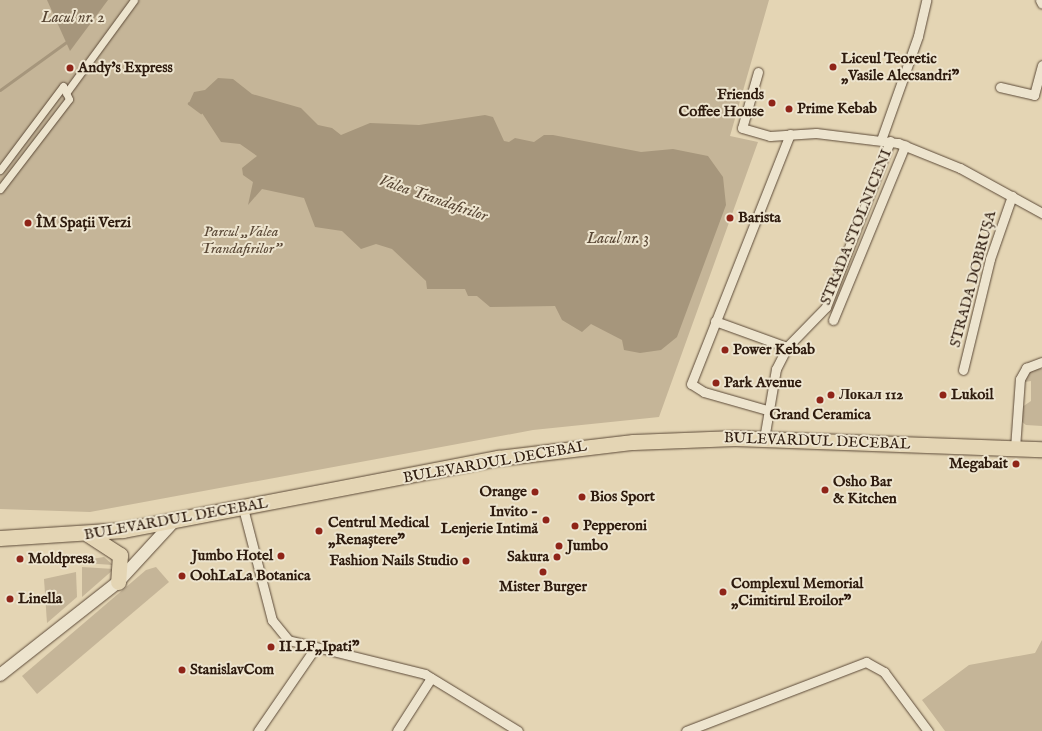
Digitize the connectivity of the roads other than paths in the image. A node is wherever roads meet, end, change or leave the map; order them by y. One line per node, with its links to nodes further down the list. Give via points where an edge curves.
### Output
1 (134, 0): 8 (street)
2 (926, 0): 10 (street, STRADA STOLNICENI, via 918,36)
3 (1040, 0): 4 (street)
4 (1042, 4)
5 (1042, 65): 7 (street, via 1034,95)
6 (758, 72): 9 (street, via 742,128 770,136)
7 (1000, 87)
8 (66, 93): 12 (street, via 63,86); 13 (street, via 69,99)
9 (790, 134): 10 (street, via 816,133); 17 (street)
10 (886, 141): 11 (street); 18 (street, STRADA STOLNICENI, via 826,307)
11 (905, 145): 14 (street); 16 (street, STRADA STOLNICENI)
12 (0, 170)
13 (1, 185)
14 (1012, 196): 15 (street); 20 (street, STRADA DOBRUȘA, via 990,259)
15 (1042, 213)
16 (833, 320)
17 (715, 321): 18 (street); 21 (street, via 691,386)
18 (788, 347): 21 (street, STRADA STOLNICENI, via 773,378)
19 (1042, 362): 23 (street, via 1026,368 1020,380)
20 (963, 370)
21 (767, 410): 22 (street, STRADA STOLNICENI)
22 (764, 439): 23 (main road, BULEVARDUL DECEBAL); 25 (main road, BULEVARDUL DECEBAL, via 669,440 556,449)
23 (1015, 448): 24 (main road, BULEVARDUL DECEBAL)
24 (1042, 449)
25 (243, 508): 26 (main road, BULEVARDUL DECEBAL); 30 (street, via 272,620 288,640)
26 (176, 519): 27 (main road, BULEVARDUL DECEBAL); 29 (street)
27 (89, 535): 28 (main road, BULEVARDUL DECEBAL); 29 (main road, via 120,555)
28 (0, 538)
29 (118, 582): 31 (street)
30 (315, 648): 32 (street); 33 (street)
31 (0, 675)
32 (431, 678): 34 (street); 35 (street)
33 (258, 731)
34 (397, 731)
35 (518, 731)
36 (686, 731): 37 (street, via 866,662 884,672)
37 (928, 731)

